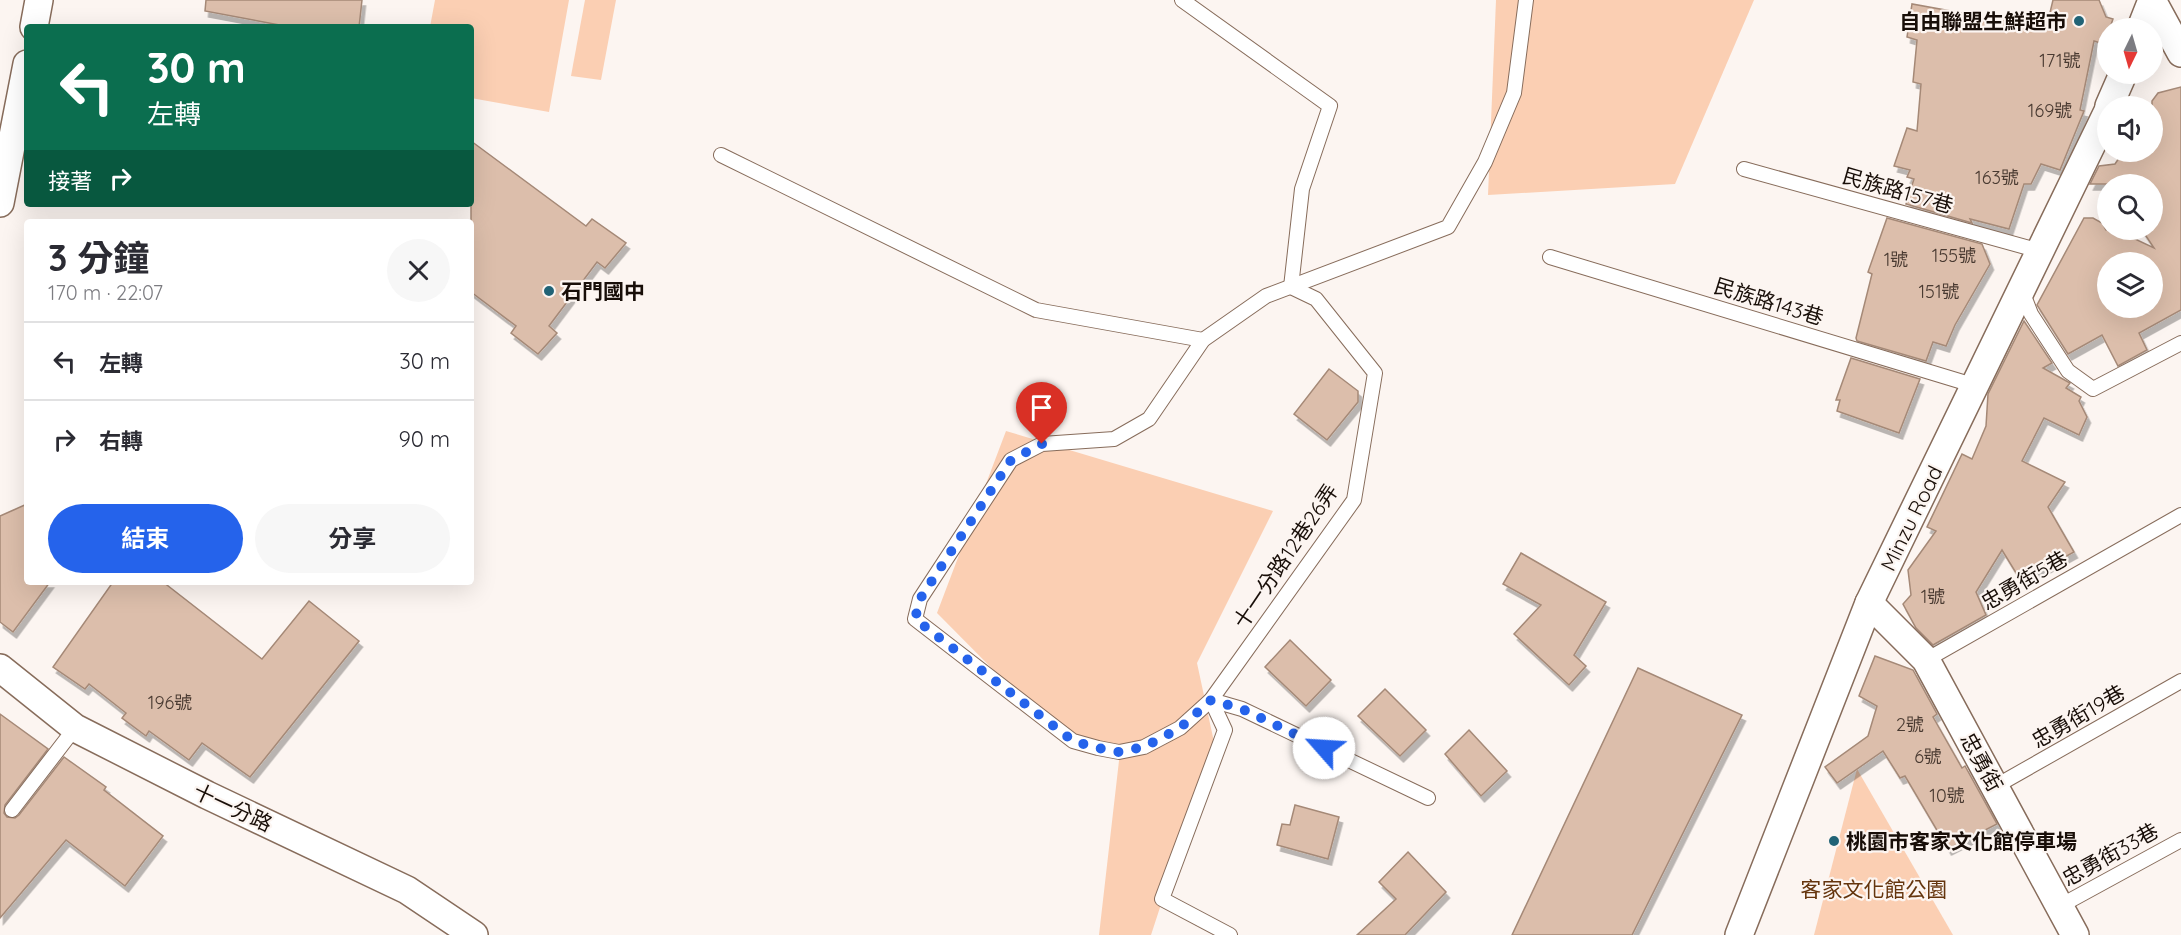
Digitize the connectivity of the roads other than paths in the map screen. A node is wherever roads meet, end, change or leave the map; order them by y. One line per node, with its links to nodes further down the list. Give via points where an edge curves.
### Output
1 (39, 0): 6 (street)
2 (1182, 0): 15 (lane, via 1330,106 1302,189)
3 (1526, 0): 15 (lane, via 1514,93 1485,162 1448,227)
4 (2152, 0): 5 (street); 7 (street)
5 (2144, 18)
6 (35, 24)
7 (2177, 38)
8 (24, 79): 12 (street)
9 (2097, 134): 13 (street, Minzu Road)
10 (722, 156): 17 (lane, via 1036,310)
11 (1744, 169): 13 (lane, 民族路157巷)
12 (0, 203)
13 (2040, 251): 16 (street, Minzu Road)
14 (1550, 257): 19 (lane, 民族路143巷)
15 (1291, 287): 17 (lane, via 1266,296); 25 (lane, 十一分路12巷26弄, via 1316,298 1375,373 1354,500)
16 (2022, 290): 18 (lane, via 2031,314 2068,371 2093,389); 19 (street, Minzu Road)
17 (1203, 339): 25 (lane, 十一分路12巷26弄, via 1149,419 1114,439 1042,444 1011,460 920,599 915,619 1073,741 1098,748 1119,752 1144,747 1180,728)
18 (2181, 343)
19 (1976, 386): 21 (street, Minzu Road)
20 (2181, 515): 22 (lane, 忠勇街5巷)
21 (1869, 603): 22 (street, 忠勇街); 34 (street, Minzu Road)
22 (1926, 660): 27 (street, 忠勇街)
23 (0, 668): 26 (street, 十一分路)
24 (2181, 681): 27 (lane, 忠勇街19巷)
25 (1211, 700): 28 (lane, via 1242,709); 33 (lane, via 1225,730 1162,899)
26 (75, 728): 29 (lane); 32 (street, 十一分路, via 407,890)
27 (1996, 786): 31 (street, 忠勇街)
28 (1428, 798)
29 (12, 810)
30 (2181, 840): 31 (lane, 忠勇街33巷)
31 (2060, 906): 35 (street, 忠勇街)
32 (475, 934)
33 (1230, 935)
34 (1739, 935)
35 (2075, 935)

